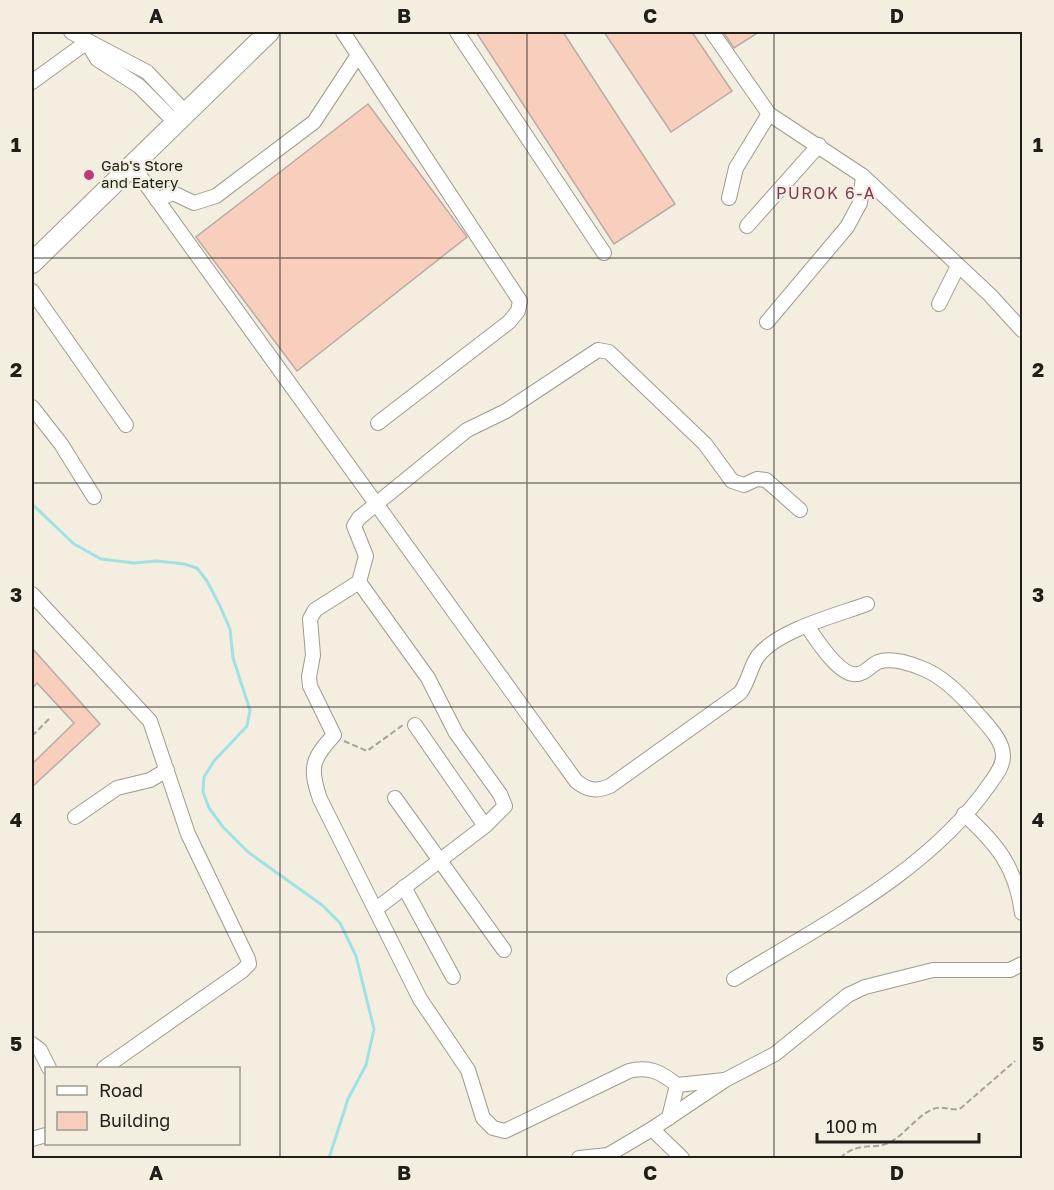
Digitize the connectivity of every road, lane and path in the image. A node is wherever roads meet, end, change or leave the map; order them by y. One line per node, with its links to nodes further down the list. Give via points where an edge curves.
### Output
1 (71, 32): 6 (street)
2 (269, 32): 10 (highway)
3 (343, 32): 7 (street)
4 (457, 32): 17 (street)
5 (712, 32): 9 (street)
6 (87, 42): 8 (street); 10 (street, via 147,72)
7 (358, 55): 15 (street, via 314,122 285,146 204,202 194,203 173,193); 25 (street, via 520,301 509,322)
8 (32, 82)
9 (769, 114): 11 (street); 14 (street, via 736,168)
10 (180, 118): 12 (highway)
11 (819, 145): 13 (street); 16 (street)
12 (132, 165): 15 (street); 18 (highway)
13 (863, 176): 19 (street); 22 (street, via 860,203 847,227)
14 (729, 198)
15 (157, 200): 28 (street)
16 (747, 226)
17 (604, 253)
18 (32, 263)
19 (958, 266): 21 (street); 23 (street)
20 (32, 291): 26 (street)
21 (939, 304)
22 (767, 322)
23 (1023, 330)
24 (32, 406): 27 (street)
25 (378, 423)
26 (126, 425)
27 (94, 497)
28 (376, 502): 29 (street, via 467,430 506,411 601,349 609,352 705,444 732,481 744,485 766,480); 30 (street, via 355,522 367,561); 33 (street, via 584,788 610,786 740,693 763,651)
29 (800, 510)
30 (359, 582): 36 (street, via 315,610 310,619 310,686); 42 (street, via 428,678 456,733 504,801 504,810)
31 (32, 594): 38 (street, via 141,709 156,735)
32 (867, 604): 33 (street)
33 (807, 626): 40 (street, via 826,653 850,674 859,674 878,662 909,663 929,671 963,698 991,729 1003,756 1000,770)
34 (50, 718): 37 (path)
35 (415, 725): 36 (path, via 405,724 367,751); 42 (street)
36 (334, 735): 45 (street, via 318,753 314,778 347,858)
37 (32, 736)
38 (167, 770): 41 (street, via 150,780 117,788); 54 (street, via 188,834 249,964)
39 (395, 798): 43 (street)
40 (964, 814): 46 (street, via 986,834 1007,862); 50 (street, via 899,873)
41 (75, 818)
42 (485, 826): 43 (street)
43 (440, 861): 44 (street); 47 (street)
44 (404, 887): 45 (street); 49 (street)
45 (376, 909): 56 (street, via 420,999 472,1079 483,1118 498,1131 629,1071 653,1070)
46 (1023, 913)
47 (504, 950)
48 (1023, 964): 55 (street, via 1010,970 933,970 865,987 833,1004 775,1054)
49 (453, 977)
50 (734, 979)
51 (32, 1044): 53 (street, via 40,1050)
52 (1015, 1061): 61 (path, via 961,1108 936,1108 892,1141 858,1146)
53 (48, 1067)
54 (105, 1067)
55 (725, 1080): 56 (street); 57 (street)
56 (677, 1085): 57 (street)
57 (669, 1118): 58 (street)
58 (652, 1129): 59 (street, via 608,1155); 60 (street)
59 (579, 1158)
60 (682, 1158)
61 (840, 1158)

